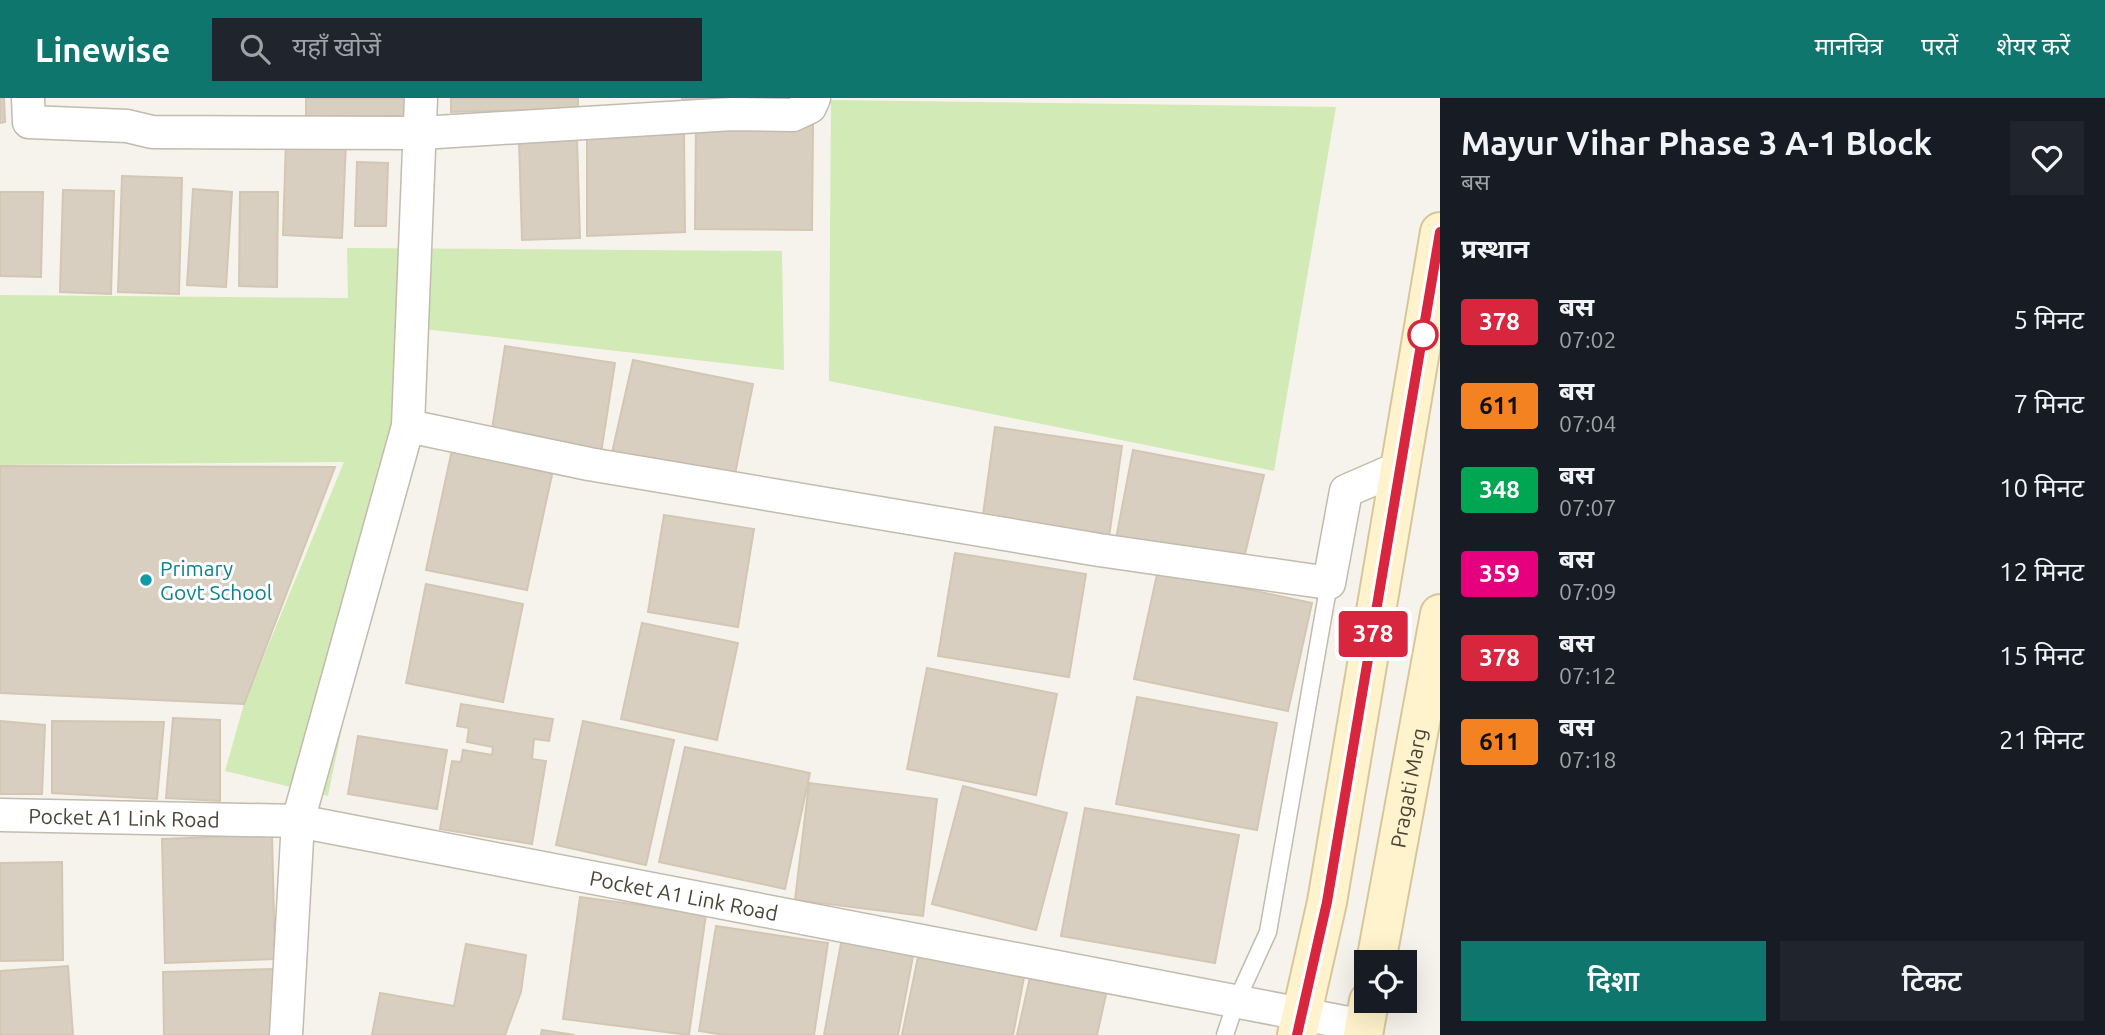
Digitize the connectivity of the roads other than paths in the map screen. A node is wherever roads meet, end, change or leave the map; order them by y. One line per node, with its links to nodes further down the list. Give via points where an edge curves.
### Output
1 (28, 98): 4 (street, via 29,122 127,126 152,132)
2 (421, 98): 4 (street)
3 (814, 98): 4 (street, via 810,107 793,114)
4 (421, 133): 6 (street)
5 (1440, 232): 7 (main road)
6 (408, 426): 8 (street, via 589,464 1099,550); 11 (street)
7 (1401, 467): 8 (street, via 1346,491); 15 (main road, via 1327,902)
8 (1329, 583): 13 (lane, via 1268,932)
9 (1440, 614): 12 (main road, Pragati Marg)
10 (0, 815): 11 (street, Pocket A1 Link Road)
11 (298, 821): 13 (street, Pocket A1 Link Road); 16 (street)
12 (1378, 950)
13 (1236, 1002): 15 (street, Pocket A1 Link Road); 17 (lane)
14 (1365, 1021): 15 (street, Pocket A1 Link Road)
15 (1299, 1025)
16 (286, 1035)
17 (1225, 1035)

